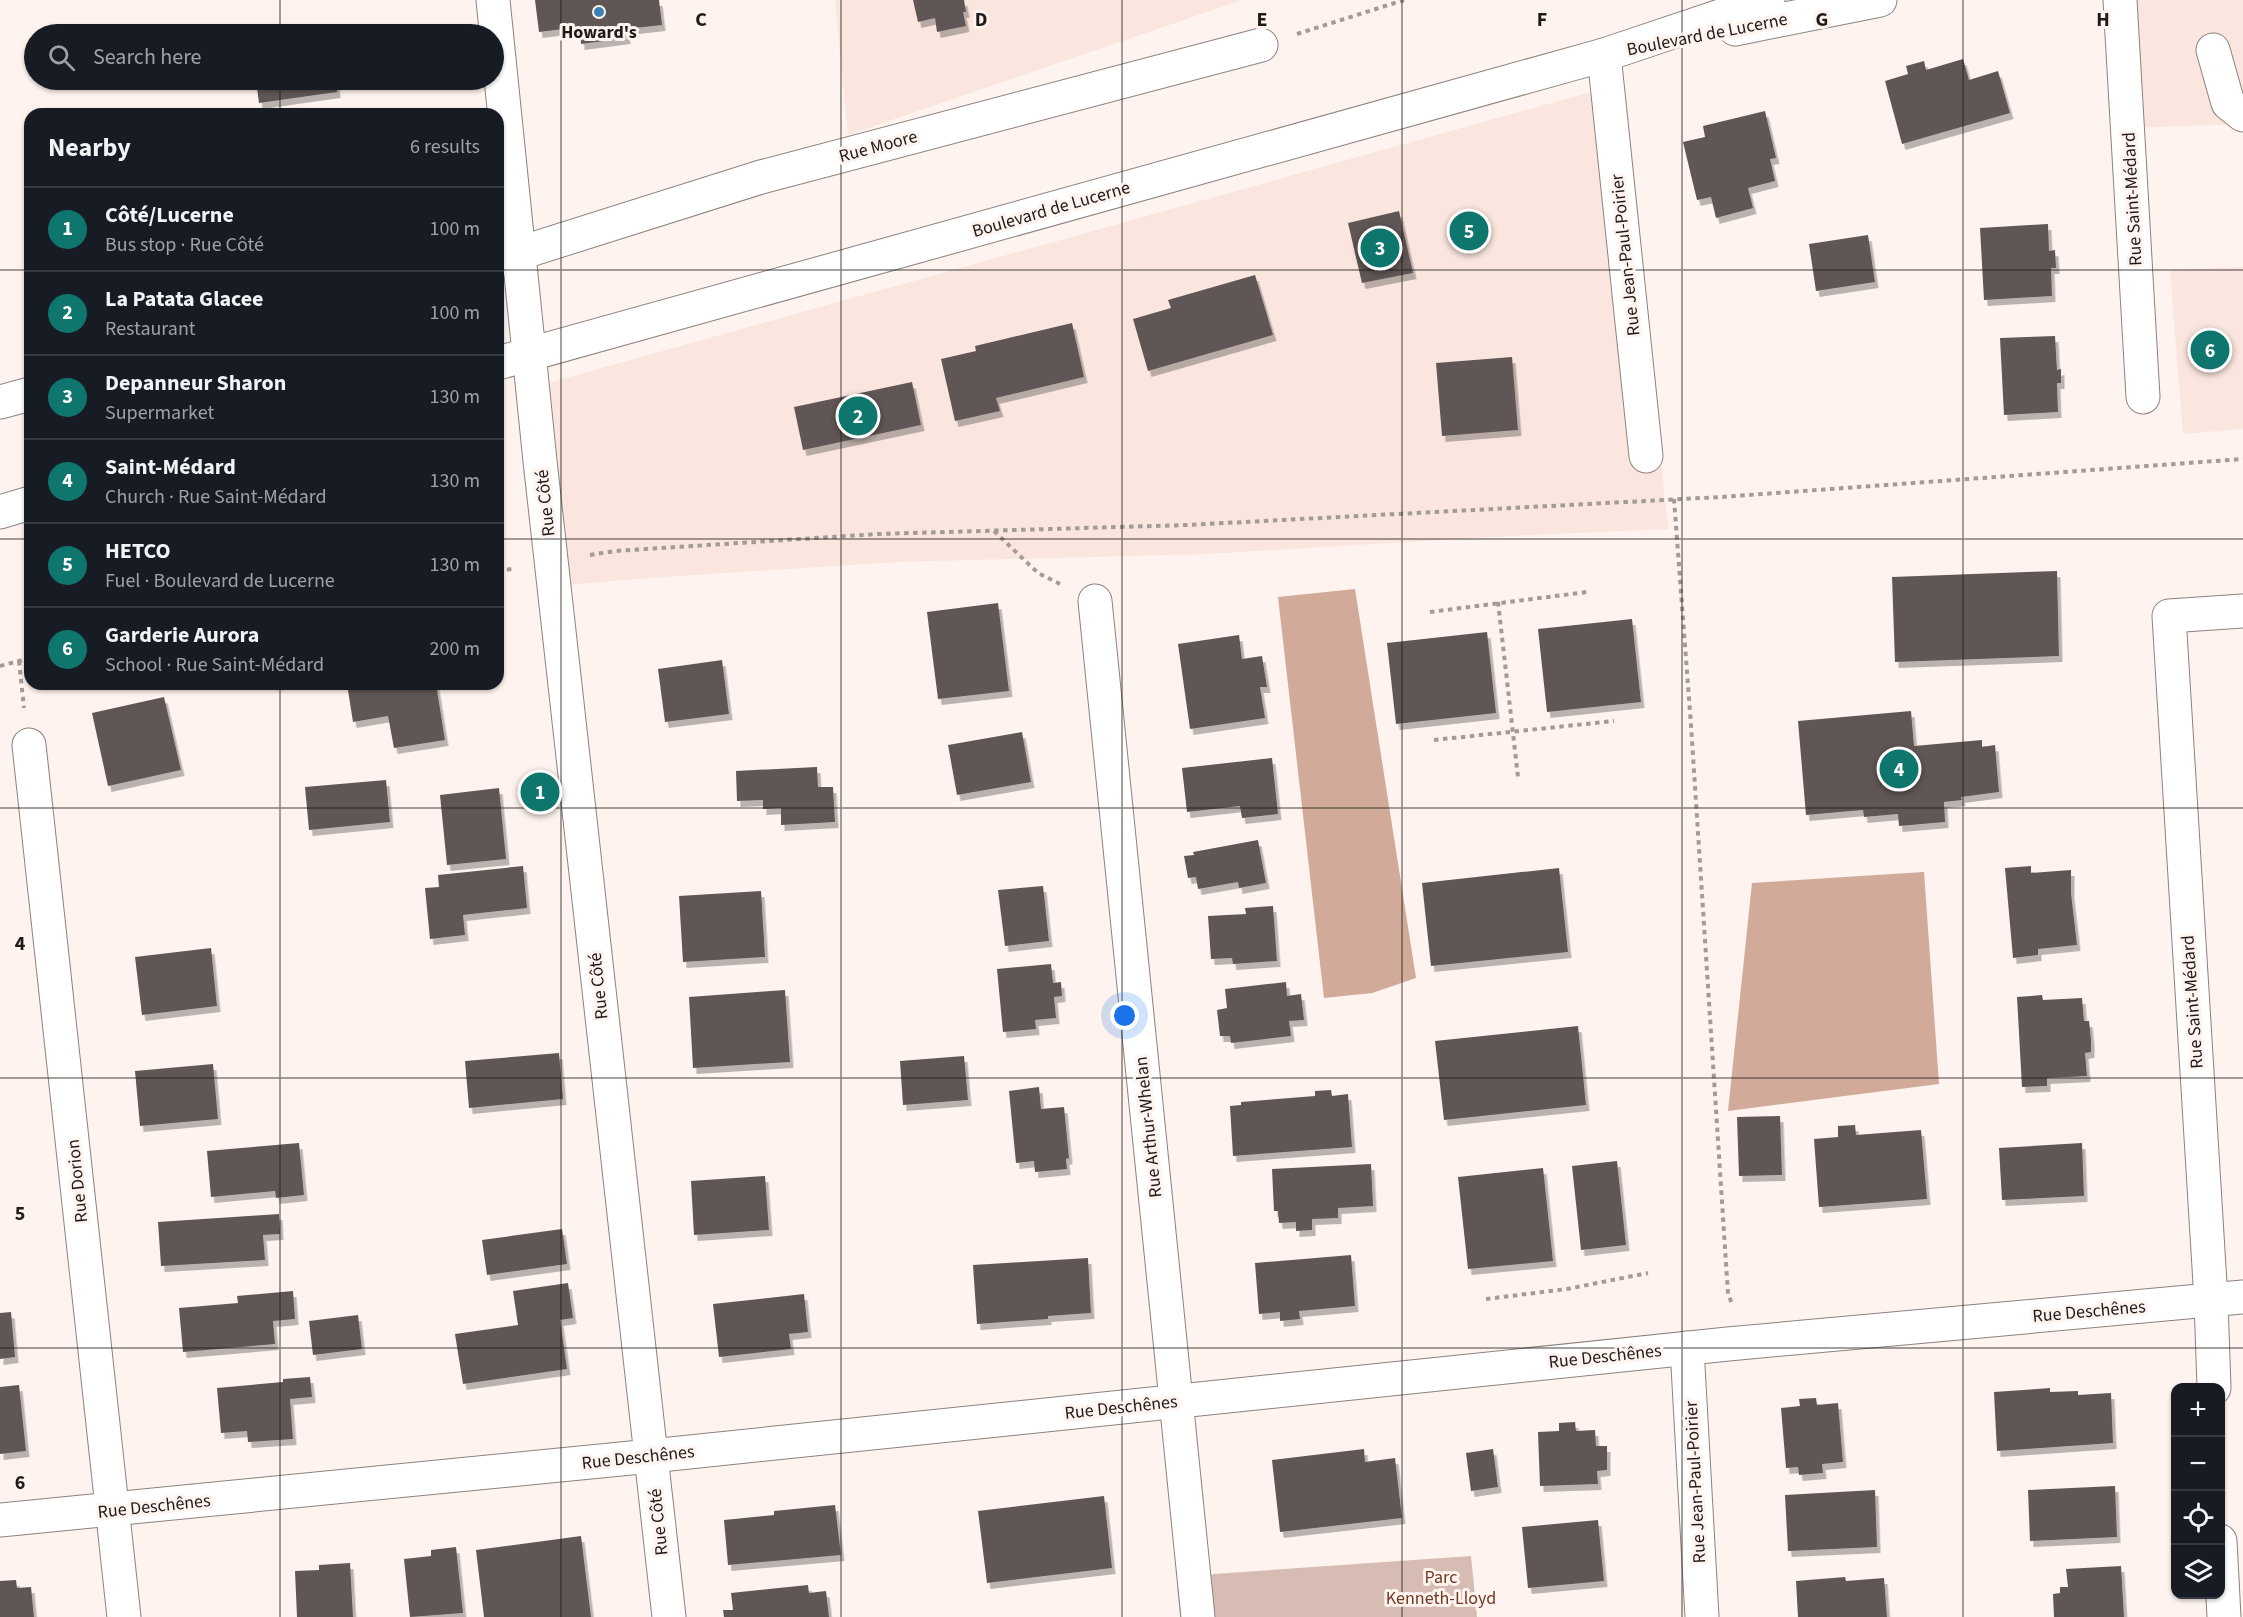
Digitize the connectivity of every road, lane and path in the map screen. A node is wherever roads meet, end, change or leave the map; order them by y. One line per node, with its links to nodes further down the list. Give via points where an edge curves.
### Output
1 (493, 0): 6 (street, Rue Côté)
2 (1404, 0): 7 (path)
3 (1768, 0): 9 (street, Boulevard de Lucerne)
4 (1880, 0): 9 (street, Boulevard de Lucerne)
5 (2120, 0): 17 (street, Rue Saint-Médard)
6 (494, 24)
7 (1262, 45): 14 (street, Rue Moore, via 761,177)
8 (2213, 50): 12 (street, via 2228,103)
9 (1604, 55): 15 (street, Boulevard de Lucerne); 19 (street, Rue Jean-Paul-Poirier)
10 (498, 90): 11 (street, Rue Côté)
11 (499, 108)
12 (2243, 115)
13 (504, 188): 14 (street, Rue Côté)
14 (508, 257): 15 (street, Rue Côté)
15 (513, 359): 25 (street, Rue Côté)
16 (24, 396): 18 (street)
17 (2143, 397)
18 (0, 402)
19 (1646, 456)
20 (2243, 459): 21 (path)
21 (1674, 499): 24 (path, via 1187,525); 43 (path, via 1728,1294)
22 (24, 505): 23 (street)
23 (0, 512)
24 (994, 530): 25 (path, via 615,551); 27 (path, via 1038,573)
25 (551, 563): 47 (street, Rue Côté)
26 (1587, 592): 28 (path)
27 (1095, 601): 46 (street, Rue Arthur-Whelan)
28 (1498, 602): 30 (path); 35 (path)
29 (2243, 611): 42 (street, Rue Saint-Médard, via 2169,616)
30 (1430, 612)
31 (24, 660): 32 (path)
32 (19, 661): 33 (path); 37 (path)
33 (0, 666)
34 (1614, 721): 35 (path)
35 (1513, 732): 36 (path); 38 (path)
36 (1434, 740)
37 (29, 745): 48 (street, Rue Dorion)
38 (1518, 777)
39 (1648, 1273): 41 (path)
40 (2243, 1297): 42 (street, Rue Deschênes)
41 (1486, 1299)
42 (2211, 1300): 43 (street, Rue Deschênes); 45 (street, Rue Saint-Médard)
43 (1748, 1342): 44 (street, Rue Deschênes)
44 (1687, 1348): 46 (street, Rue Deschênes); 54 (street, Rue Jean-Paul-Poirier)
45 (2214, 1383)
46 (1176, 1401): 47 (street, Rue Deschênes); 53 (street, Rue Arthur-Whelan)
47 (651, 1456): 48 (street, Rue Deschênes); 52 (street, Rue Côté)
48 (113, 1510): 49 (street, Rue Deschênes); 51 (street, Rue Dorion)
49 (0, 1520)
50 (2220, 1545): 55 (street)
51 (124, 1617)
52 (669, 1617)
53 (1198, 1617)
54 (1702, 1617)
55 (2224, 1617)

